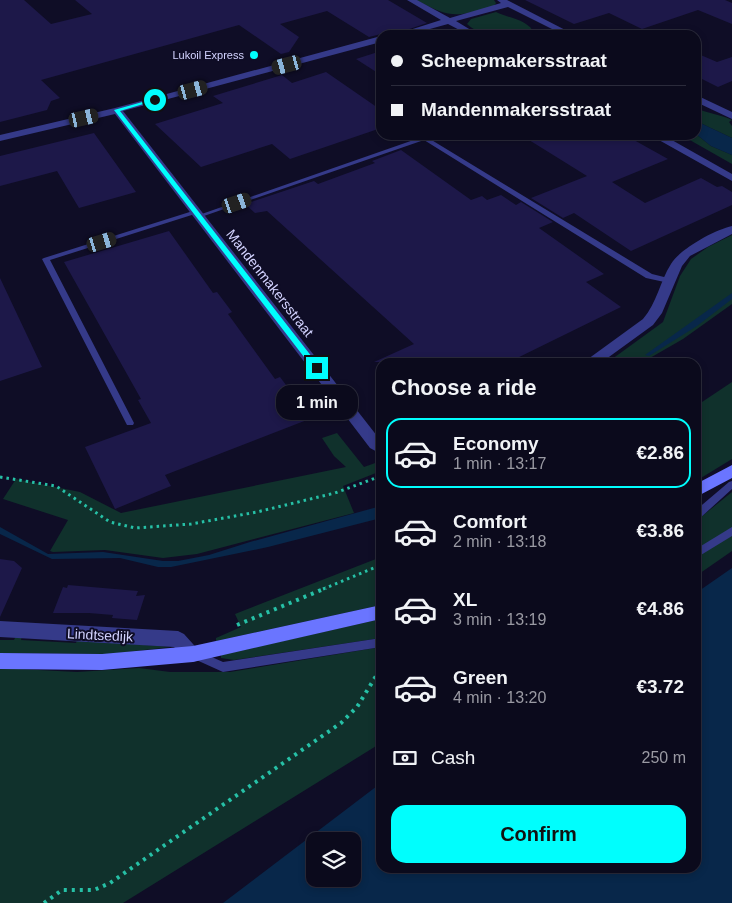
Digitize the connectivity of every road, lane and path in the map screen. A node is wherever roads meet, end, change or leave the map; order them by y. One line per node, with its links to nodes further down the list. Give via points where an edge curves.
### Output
1 (412, 0): 3 (street)
2 (504, 2): 3 (street); 6 (street)
3 (450, 21): 4 (street); 5 (street)
4 (417, 30)
5 (466, 30)
6 (561, 30)
7 (376, 41): 9 (street)
8 (701, 100): 10 (street)
9 (117, 110): 11 (street); 16 (street, Mandenmakersstraat)
10 (732, 116)
11 (0, 138)
12 (419, 140): 16 (lane)
13 (428, 140): 18 (lane, via 649,276)
14 (664, 140): 15 (street)
15 (732, 178)
16 (198, 214): 20 (lane, via 46,259); 21 (street, Mandenmakersstraat)
17 (732, 229): 18 (street, via 686,253)
18 (669, 281): 19 (street, via 656,313 648,322)
19 (598, 358)
20 (130, 423)
21 (376, 445)
22 (732, 472): 26 (street)
23 (0, 477): 24 (path, via 51,483 118,525 138,530 232,517 335,493)
24 (376, 478)
25 (732, 484): 27 (lane)
26 (701, 488)
27 (701, 512)
28 (732, 531): 29 (lane)
29 (701, 551)
30 (376, 567): 33 (path)
31 (376, 613): 35 (street, Lindtsedijk)
32 (0, 629): 35 (street, Lindtsedijk, via 178,639)
33 (228, 629)
34 (376, 643): 35 (lane, via 223,666)
35 (194, 654): 36 (street, Lindtsedijk, via 102,662)
36 (0, 661)
37 (376, 676): 38 (path, via 342,723 217,811 110,883 94,890 62,890)
38 (44, 903)

